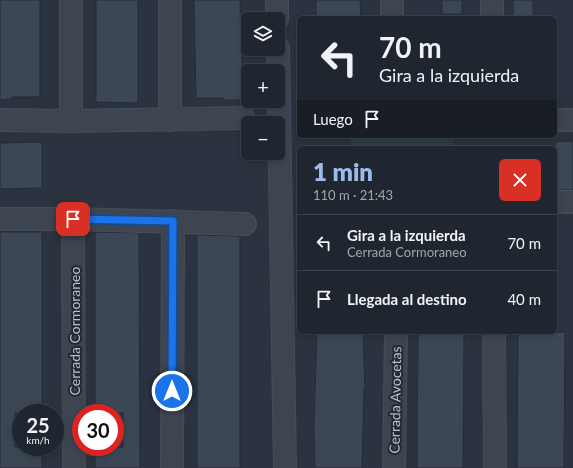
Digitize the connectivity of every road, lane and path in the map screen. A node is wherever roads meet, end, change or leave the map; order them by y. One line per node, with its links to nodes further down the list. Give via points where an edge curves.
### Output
1 (71, 0): 15 (street)
2 (170, 0): 12 (street)
3 (277, 0): 6 (street)
4 (392, 0): 7 (street)
5 (492, 0): 8 (street)
6 (278, 12)
7 (392, 16)
8 (492, 16)
9 (278, 56): 26 (street)
10 (241, 118): 12 (street)
11 (0, 120): 15 (street)
12 (170, 120): 15 (street)
13 (557, 120): 14 (street)
14 (573, 120)
15 (71, 121)
16 (557, 202): 17 (street)
17 (573, 202)
18 (0, 219): 19 (street)
19 (73, 219): 20 (street); 24 (street, Cerrada Cormoraneo)
20 (173, 221): 21 (street); 25 (street)
21 (245, 224)
22 (396, 334): 27 (street, Cerrada Avocetas)
23 (494, 334): 28 (street)
24 (74, 468)
25 (172, 468)
26 (285, 468)
27 (394, 468)
28 (495, 468)

